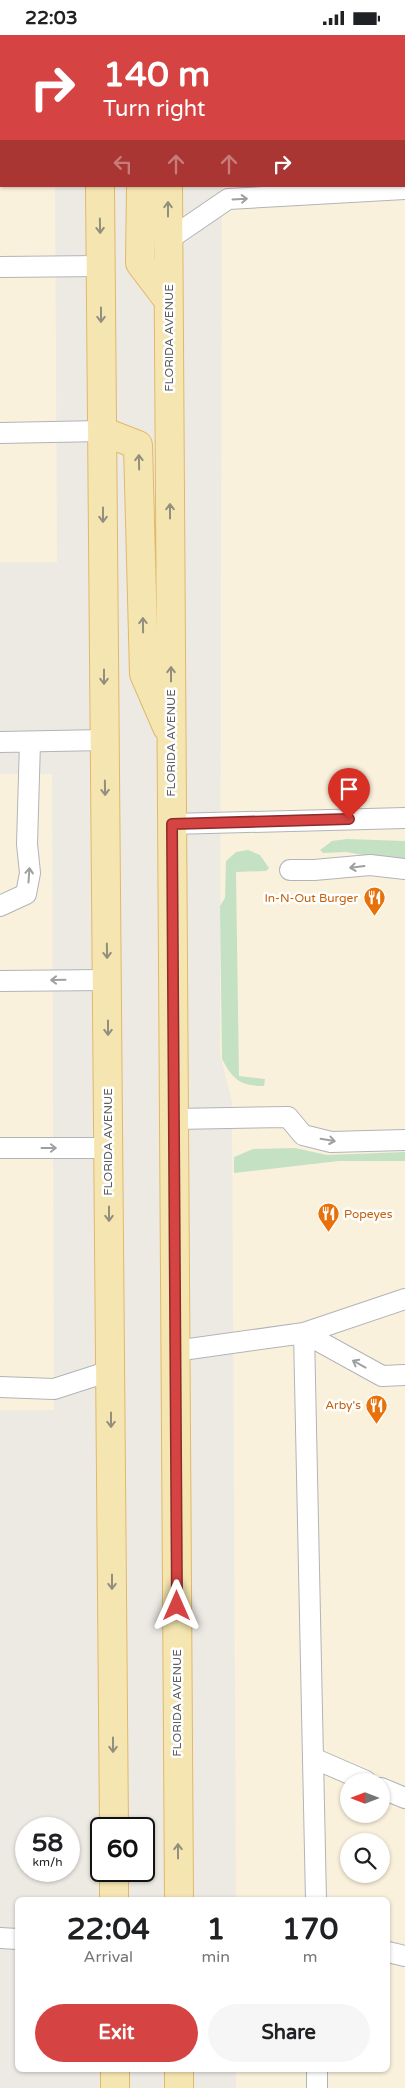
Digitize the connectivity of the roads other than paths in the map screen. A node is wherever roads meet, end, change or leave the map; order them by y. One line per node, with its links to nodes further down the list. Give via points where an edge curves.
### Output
1 (100, 187): 6 (main road, FLORIDA AVENUE, one-way to 6)
2 (141, 187): 8 (main road, via 140,263)
3 (168, 187): 5 (main road, FLORIDA AVENUE, one-way to 3)
4 (405, 189): 5 (lane, one-way to 4, via 228,199)
5 (168, 240): 8 (main road, FLORIDA AVENUE)
6 (101, 266): 7 (lane); 9 (main road, FLORIDA AVENUE, one-way to 9)
7 (0, 267)
8 (168, 300): 11 (main road, FLORIDA AVENUE, one-way to 8)
9 (102, 431): 10 (lane); 11 (main road, one-way to 9, via 144,674 138,445); 12 (main road, FLORIDA AVENUE, one-way to 12)
10 (0, 433)
11 (171, 738): 16 (main road, FLORIDA AVENUE)
12 (105, 740): 14 (lane); 20 (main road, FLORIDA AVENUE, one-way to 20)
13 (0, 742): 14 (lane)
14 (30, 742): 19 (lane, one-way to 14, via 26,894 30,873 27,844)
15 (405, 818): 16 (lane)
16 (172, 824): 22 (main road, FLORIDA AVENUE)
17 (405, 869): 18 (lane, one-way to 18, via 370,865)
18 (290, 870)
19 (0, 907)
20 (107, 980): 21 (lane, one-way to 21); 24 (main road, FLORIDA AVENUE, one-way to 24)
21 (0, 981)
22 (174, 1119): 23 (lane, one-way to 23, via 288,1117 303,1135 331,1142); 28 (main road, FLORIDA AVENUE)
23 (405, 1140)
24 (108, 1147): 25 (lane, one-way to 24); 29 (main road, FLORIDA AVENUE, one-way to 29)
25 (0, 1148)
26 (405, 1299): 27 (lane)
27 (304, 1333): 28 (lane); 30 (lane, one-way to 27, via 382,1376); 32 (lane)
28 (175, 1351): 39 (main road, FLORIDA AVENUE, one-way to 28)
29 (110, 1371): 31 (lane, via 54,1389); 36 (main road, FLORIDA AVENUE, one-way to 36)
30 (405, 1375)
31 (0, 1387)
32 (313, 1758): 33 (lane); 40 (lane)
33 (348, 1773)
34 (390, 1792): 35 (lane)
35 (405, 1798)
36 (114, 1817)
37 (114, 1882): 38 (main road)
38 (114, 1897)
39 (179, 1897)
40 (316, 1897)
41 (0, 1938): 42 (lane)
42 (15, 1939)
43 (390, 1952): 44 (lane)
44 (405, 1956)
45 (115, 2072): 48 (main road)
46 (179, 2072): 49 (main road)
47 (317, 2072): 50 (lane)
48 (116, 2088)
49 (179, 2088)
50 (317, 2088)

